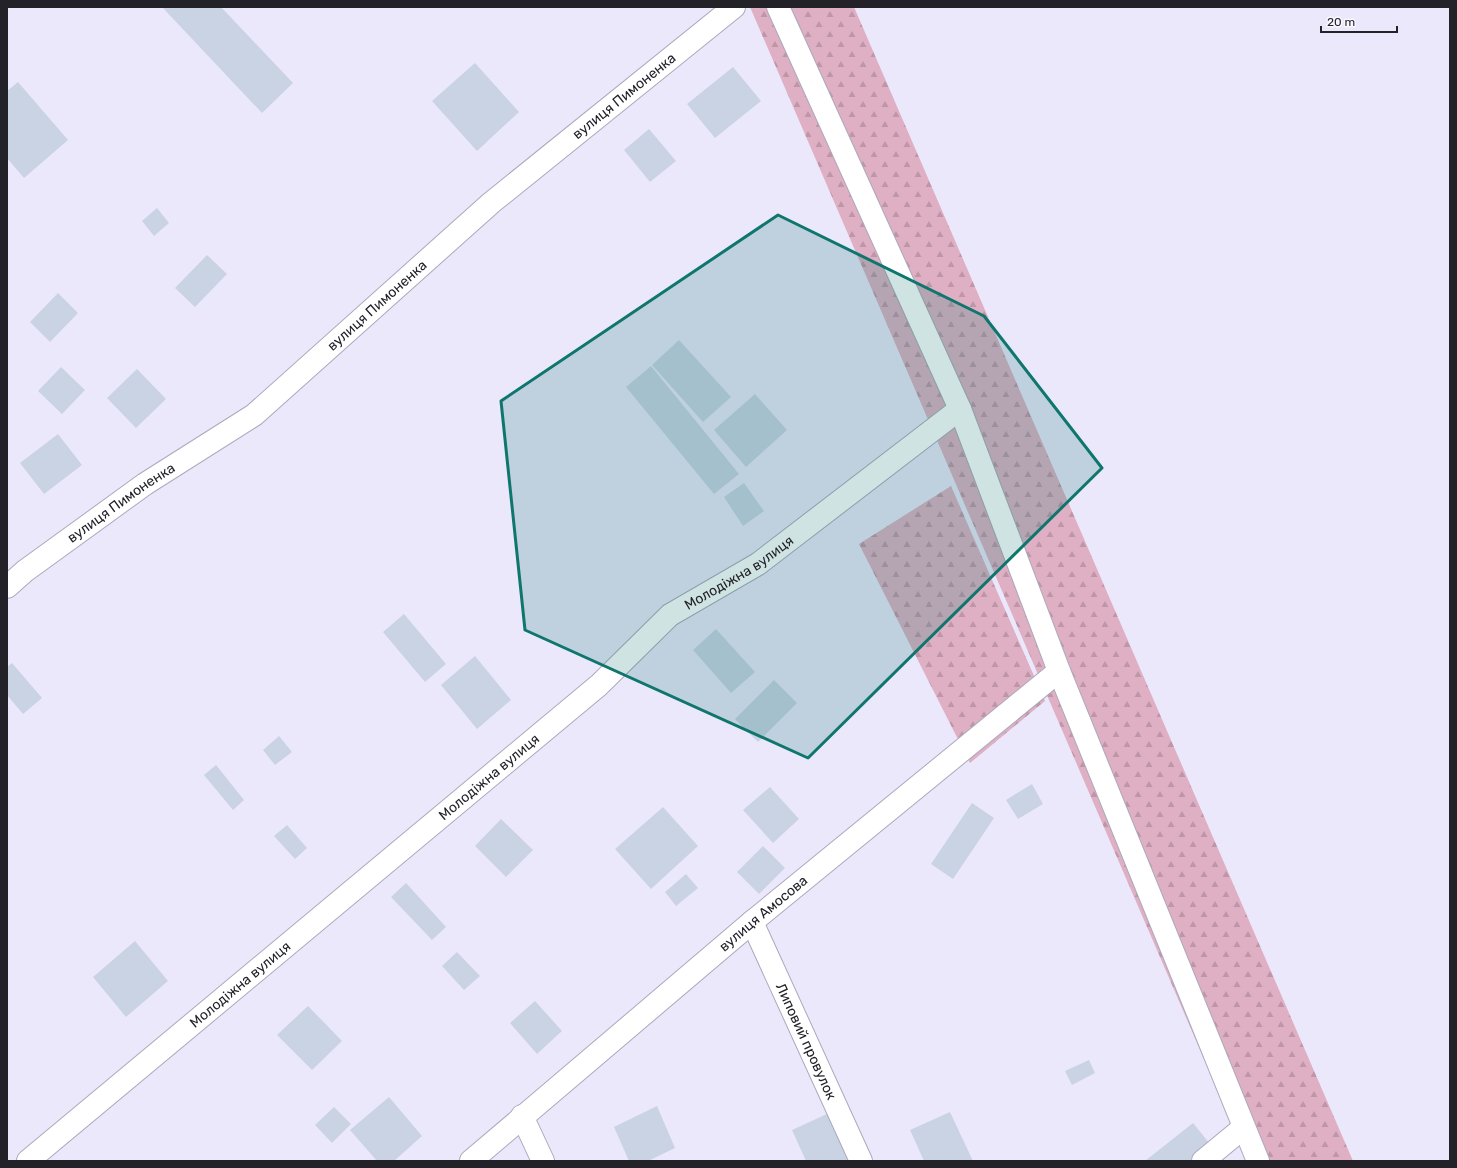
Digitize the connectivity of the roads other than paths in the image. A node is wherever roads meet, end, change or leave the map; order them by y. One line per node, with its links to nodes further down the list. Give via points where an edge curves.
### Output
1 (734, 7): 4 (street, вулиця Пимоненка, via 491,203 254,415 145,484 25,571)
2 (778, 7): 3 (street)
3 (960, 409): 5 (street); 9 (street, Молодіжна вулиця, via 758,564 670,616 599,685)
4 (7, 588)
5 (1059, 671): 6 (street, вулиця Амосова); 8 (street)
6 (752, 922): 7 (street, вулиця Амосова); 12 (street, Липовий провулок)
7 (522, 1116): 10 (street, вулиця Амосова); 11 (street)
8 (1244, 1128): 13 (street); 14 (street)
9 (28, 1161)
10 (471, 1161)
11 (543, 1161)
12 (861, 1161)
13 (1204, 1161)
14 (1258, 1161)

